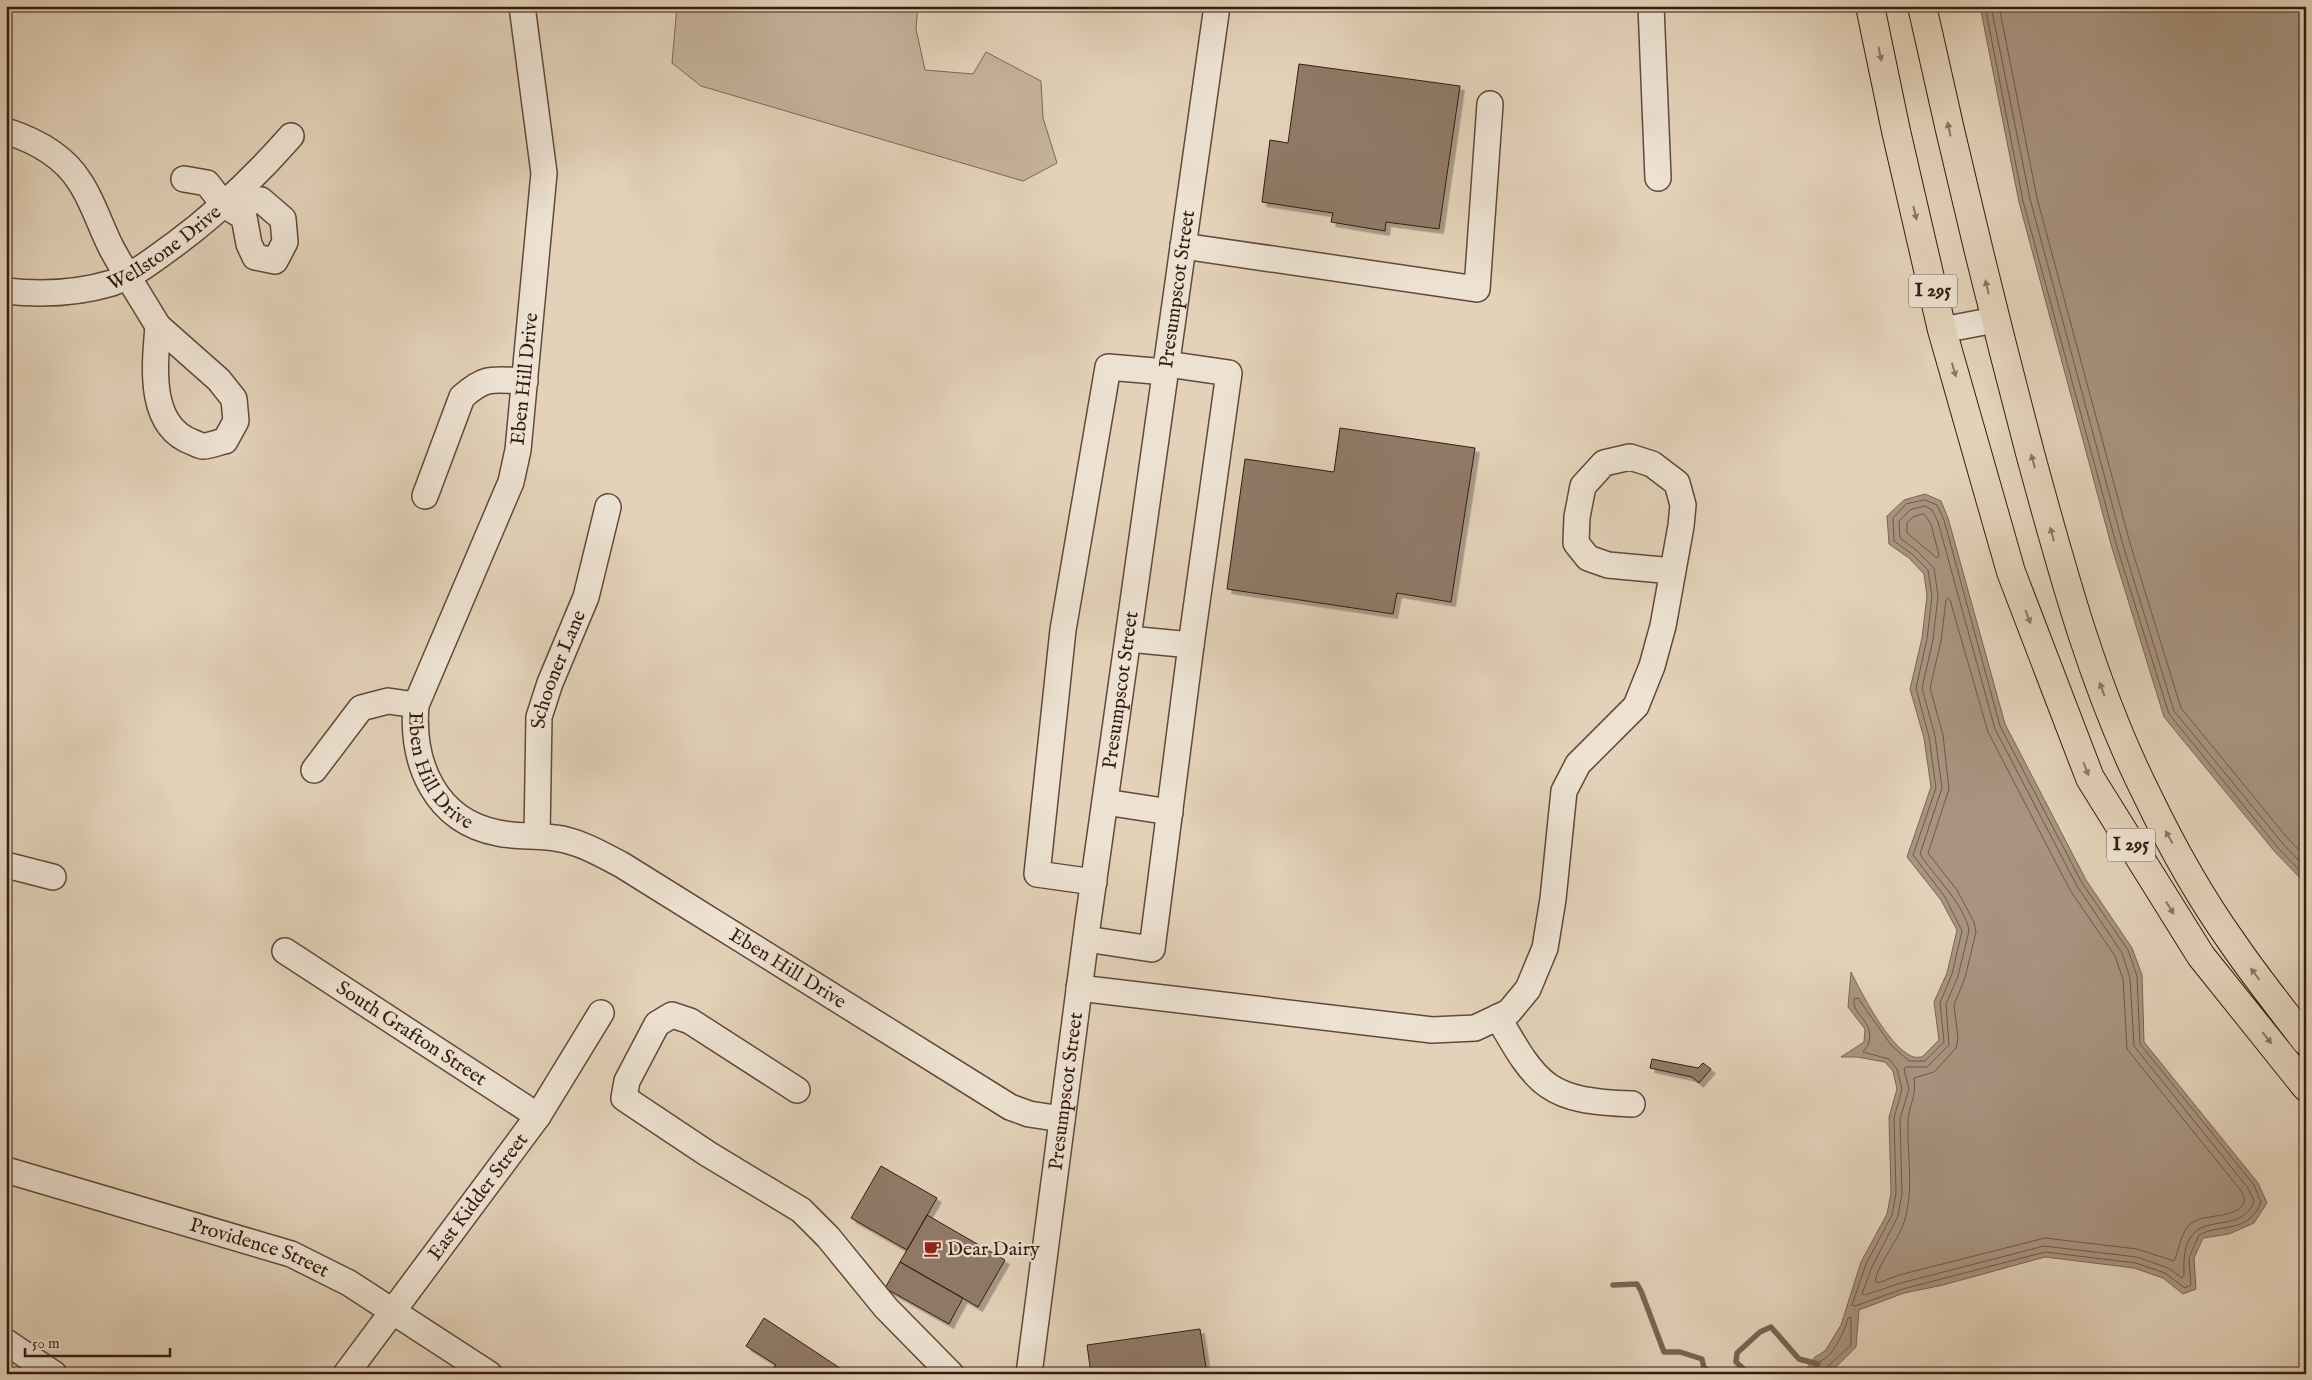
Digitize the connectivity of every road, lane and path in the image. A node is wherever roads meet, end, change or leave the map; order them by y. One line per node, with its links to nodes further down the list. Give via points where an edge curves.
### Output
1 (522, 6): 19 (street, Eben Hill Drive, via 544,174)
2 (1217, 6): 12 (street, Presumpscot Street)
3 (1651, 6): 9 (street)
4 (1870, 6): 17 (highway, I 295, one-way to 17)
5 (1922, 6): 15 (highway, I 295, one-way to 5)
6 (1490, 104): 12 (street, via 1477,289)
7 (6, 131): 13 (street, via 26,138 67,165 81,182 112,250)
8 (291, 136): 11 (street, Wellstone Drive)
9 (1658, 178)
10 (184, 179): 11 (street, via 207,183)
11 (224, 205): 13 (street, Wellstone Drive)
12 (1183, 246): 18 (street, Presumpscot Street)
13 (128, 276): 14 (street, Wellstone Drive, via 91,289 45,293); 16 (street)
14 (6, 291)
15 (1995, 320): 17 (street); 38 (highway, I 295, one-way to 15, via 2232,943 2210,908 2167,834 2128,756 2081,630 2054,542)
16 (158, 326): 16 (street, via 158,400 166,421 182,438 203,446 225,441 236,421 234,399 219,380)
17 (1942, 330): 39 (highway, I 295, one-way to 39, via 2012,575 2090,778 2201,956)
18 (1166, 368): 23 (street, Presumpscot Street); 24 (street, via 1229,373); 32 (street, via 1108,367 1063,630 1037,874)
19 (525, 381): 20 (street, via 485,380 462,397); 25 (street, Eben Hill Drive, via 512,482)
20 (425, 496)
21 (608, 508): 29 (street, Schooner Lane, via 586,597 539,717)
22 (1673, 571): 22 (street, via 1608,564 1588,558 1576,543 1583,486 1604,463 1630,457 1652,464 1677,483 1683,505); 37 (street, via 1664,626 1636,706 1578,764 1564,791 1545,948 1528,990 1509,1012)
23 (1129, 639): 24 (street); 27 (street, Presumpscot Street)
24 (1191, 645): 28 (street)
25 (416, 705): 26 (street, via 388,701 361,708); 29 (street, Eben Hill Drive, via 414,730 425,775 454,814 476,828 499,834)
26 (314, 770)
27 (1105, 802): 28 (street); 32 (street, Presumpscot Street)
28 (1170, 812): 33 (street, via 1152,950)
29 (537, 836): 43 (street, Eben Hill Drive, via 573,842 622,865 1010,1107)
30 (6, 864): 31 (street)
31 (53, 877)
32 (1094, 882): 33 (street, Presumpscot Street)
33 (1086, 939): 35 (street, Presumpscot Street)
34 (285, 951): 42 (street, South Grafton Street)
35 (1079, 988): 37 (street, via 1432,1030 1475,1028); 43 (street, Presumpscot Street)
36 (601, 1013): 42 (street, East Kidder Street)
37 (1498, 1017): 41 (street, via 1517,1050 1544,1084 1578,1099)
38 (2306, 1041)
39 (2306, 1087)
40 (797, 1090): 50 (street, via 690,1021 672,1015 658,1024 627,1081 624,1098 801,1210 828,1237 886,1308)
41 (1632, 1104)
42 (538, 1116): 45 (street, East Kidder Street)
43 (1062, 1119): 51 (street, Presumpscot Street)
44 (6, 1170): 45 (street, Providence Street, via 291,1254 349,1283)
45 (394, 1311): 48 (street, East Kidder Street); 49 (street, Providence Street)
46 (6, 1342): 47 (street)
47 (54, 1374)
48 (346, 1374)
49 (489, 1374)
50 (952, 1374)
51 (1029, 1374)

